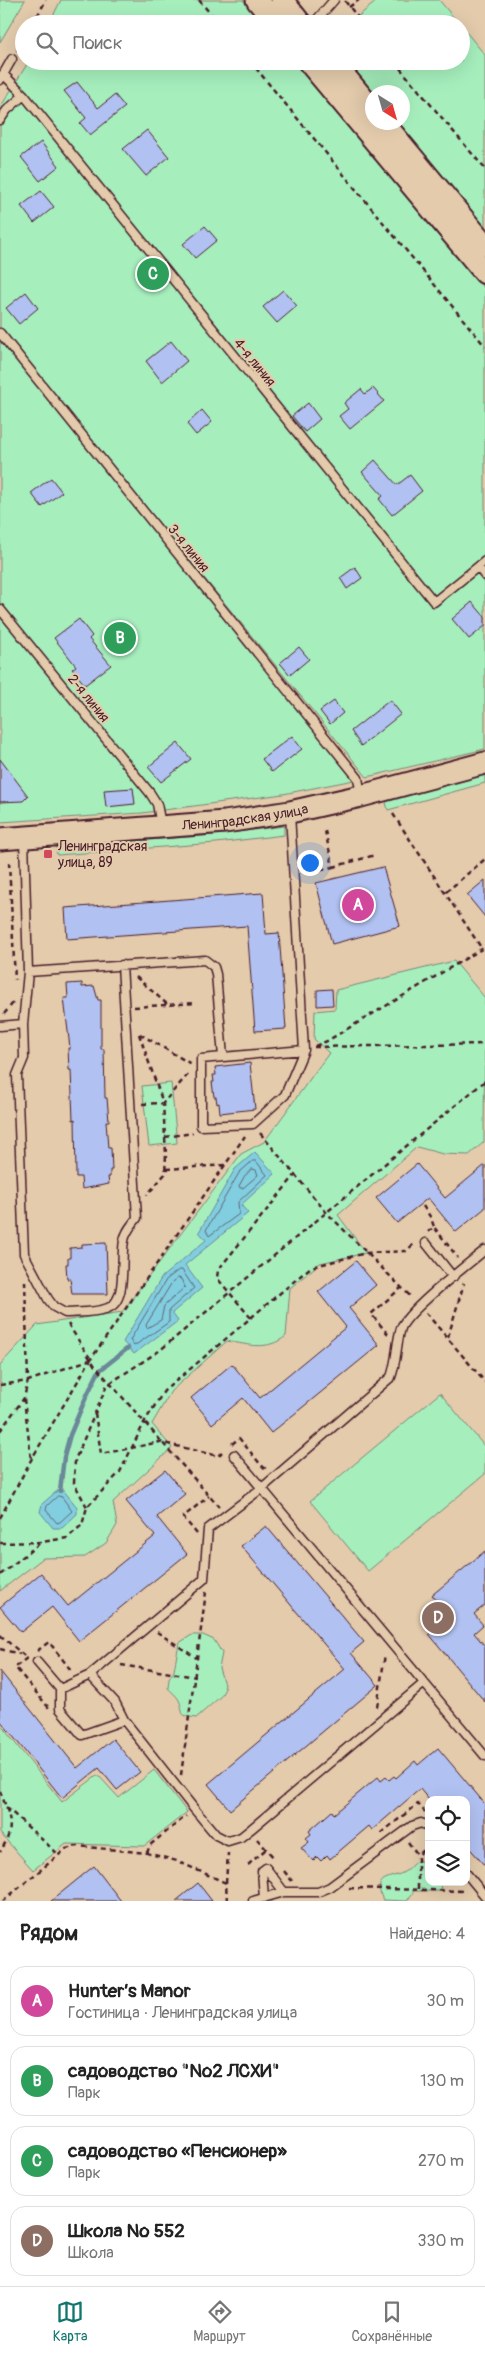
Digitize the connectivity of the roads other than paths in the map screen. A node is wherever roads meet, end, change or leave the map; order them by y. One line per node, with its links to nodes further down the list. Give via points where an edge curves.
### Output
1 (257, 0): 4 (main road)
2 (283, 0): 5 (main road)
3 (334, 0): 6 (lane)
4 (270, 15)
5 (294, 15)
6 (321, 15)
7 (12, 60): 10 (lane)
8 (316, 70): 16 (main road)
9 (339, 70): 12 (main road)
10 (2, 77): 11 (lane, 4-я линия)
11 (24, 95): 13 (lane); 19 (lane, 4-я линия, via 434,602)
12 (365, 101)
13 (0, 120)
14 (390, 130): 15 (main road)
15 (485, 245)
16 (485, 273)
17 (0, 334): 23 (lane, 3-я линия)
18 (485, 561): 19 (lane, 4-я линия)
19 (478, 567): 20 (lane)
20 (485, 576)
21 (0, 609): 25 (lane, 2-я линия, via 157,804)
22 (485, 763): 23 (main road, Ленинградская улица)
23 (360, 787): 24 (main road, Ленинградская улица)
24 (290, 812): 25 (main road, Ленинградская улица); 32 (lane)
25 (161, 827): 26 (main road, Ленинградская улица)
26 (24, 837): 27 (main road, Ленинградская улица); 29 (lane)
27 (0, 839)
28 (122, 965): 29 (lane); 30 (lane, via 137,1218 124,1239 121,1294 108,1308 66,1313 54,1307 24,1254 17,1075 24,1058); 33 (lane, via 210,962 216,974)
29 (28, 972): 30 (lane)
30 (23, 1024): 31 (lane)
31 (0, 1026)
32 (304, 1050): 33 (lane); 33 (lane, via 285,1095 253,1124 201,1126 201,1059)
33 (223, 1057)
34 (426, 1244): 36 (lane)
35 (485, 1250): 36 (lane)
36 (453, 1277): 38 (lane, via 407,1316 391,1377)
37 (234, 1455): 38 (lane)
38 (262, 1488): 40 (lane, via 208,1529 204,1579); 41 (lane)
39 (37, 1662): 42 (lane)
40 (90, 1675): 42 (lane); 43 (lane, via 115,1702)
41 (424, 1684): 43 (lane, via 251,1830 228,1841 216,1835); 44 (lane)
42 (60, 1689): 43 (lane, via 60,1709 82,1735)
43 (124, 1720)
44 (485, 1756)
45 (425, 1825): 47 (lane, via 420,1823 412,1826 330,1887 318,1892)
46 (470, 1878): 48 (lane)
47 (284, 1892): 49 (lane); 49 (lane, via 266,1868 262,1871)
48 (483, 1894)
49 (264, 1898): 50 (lane)
50 (253, 1901)

